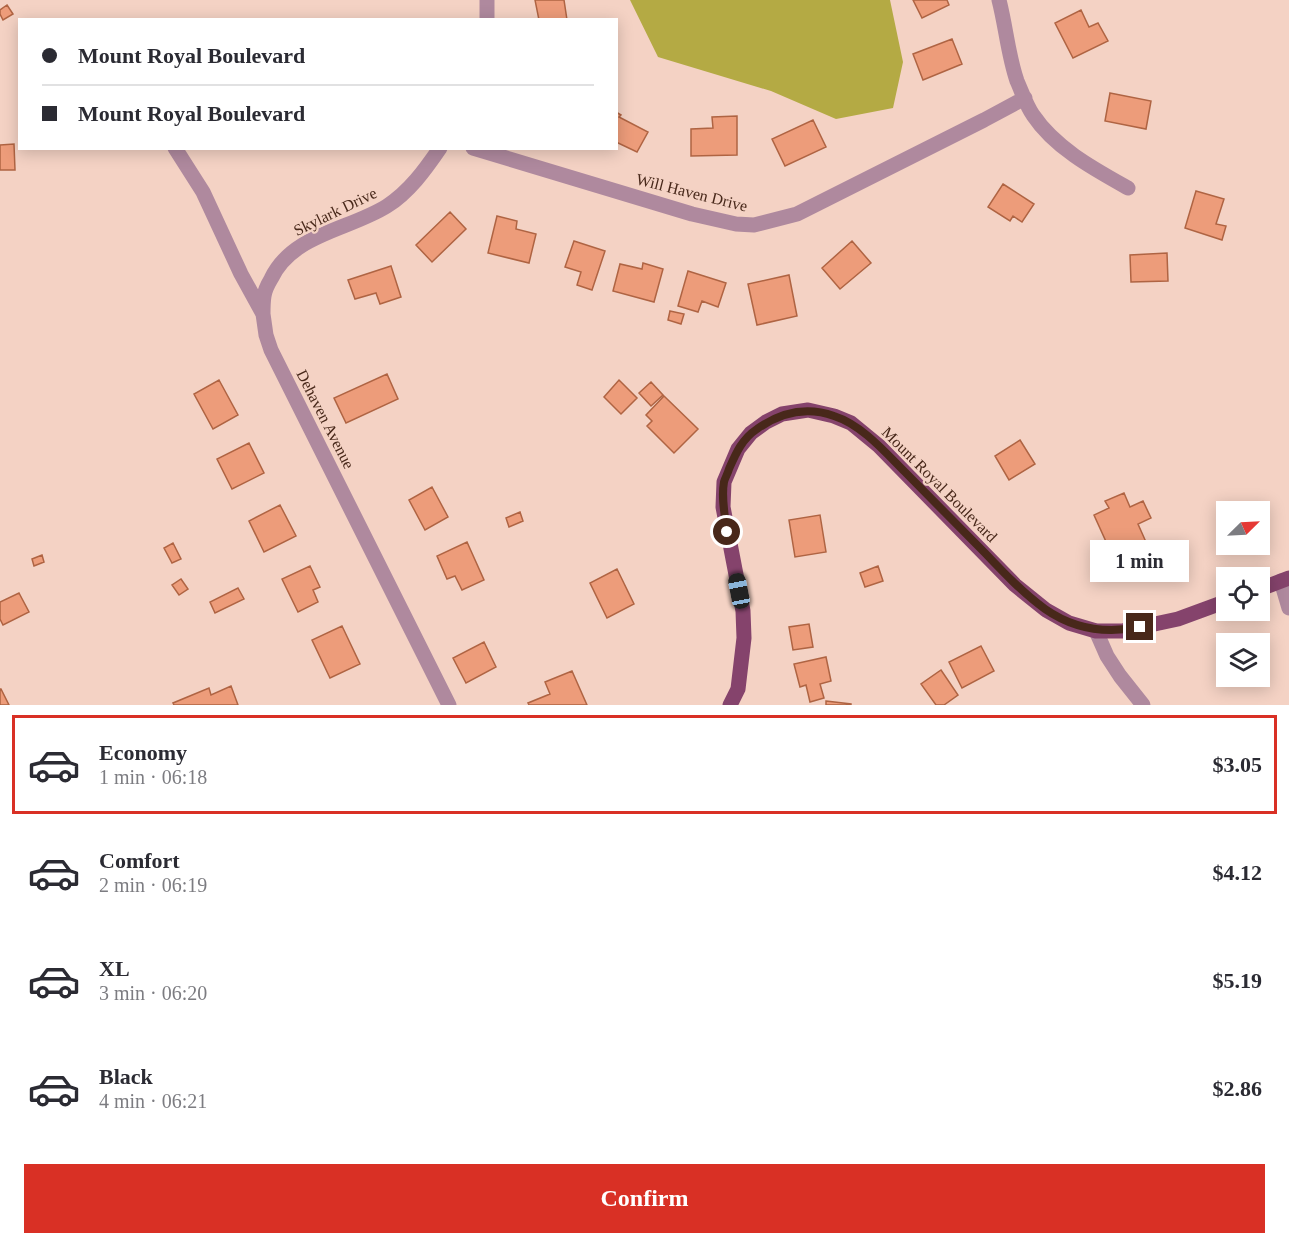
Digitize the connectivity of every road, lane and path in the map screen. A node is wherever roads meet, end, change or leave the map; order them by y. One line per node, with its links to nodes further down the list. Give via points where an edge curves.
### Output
1 (487, 0): 3 (street)
2 (999, 0): 4 (street)
3 (487, 18)
4 (1024, 98): 7 (street, Will Haven Drive, via 797,214 754,225 693,214); 8 (street, via 1041,125 1061,144)
5 (176, 150): 9 (street, Dehaven Avenue, via 203,192)
6 (439, 150): 9 (street, Skylark Drive, via 415,183 387,206 294,250 273,275 264,294)
7 (480, 150)
8 (1128, 188)
9 (263, 314): 15 (street, Dehaven Avenue, via 271,350)
10 (1285, 580): 11 (main road); 13 (street)
11 (1270, 585)
12 (1216, 605): 14 (main road, Mount Royal Boulevard, via 1178,619 1122,631)
13 (1289, 608)
14 (1096, 631): 16 (main road, Mount Royal Boulevard, via 1069,623 1046,610 1016,585 879,446 851,423 808,410 782,414 751,433 738,449 724,482 723,507 743,611 744,638 738,689); 17 (street, via 1107,656)
15 (449, 705)
16 (730, 705)
17 (1143, 705)

